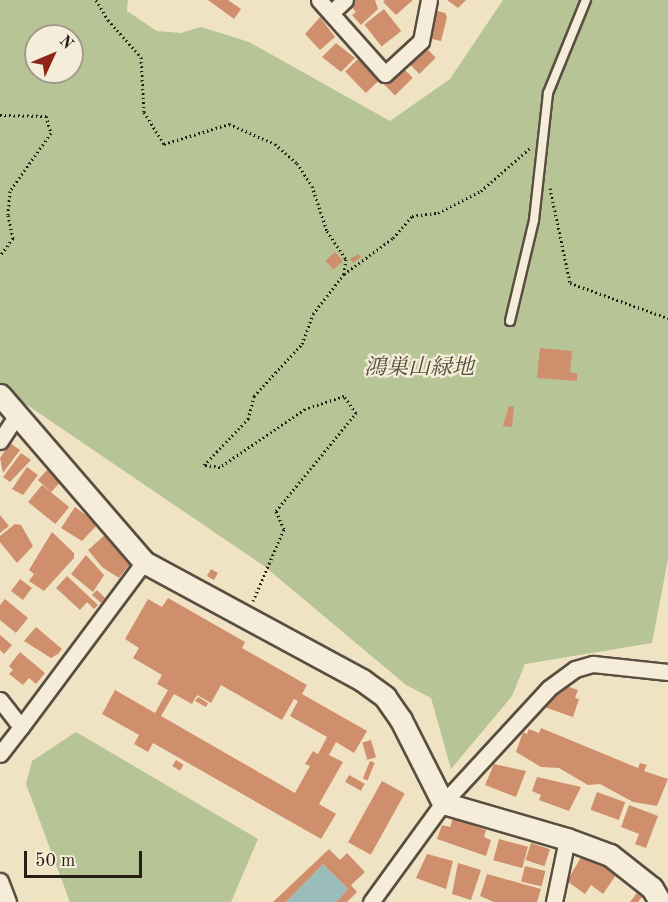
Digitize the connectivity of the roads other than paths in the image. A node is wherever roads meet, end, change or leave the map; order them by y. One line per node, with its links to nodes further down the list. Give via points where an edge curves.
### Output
1 (319, 0): 5 (street)
2 (345, 0): 5 (street)
3 (429, 0): 5 (street, via 421,41 385,74)
4 (586, 0): 6 (lane, via 548,93 534,220)
5 (331, 13)
6 (510, 321)
7 (0, 396): 8 (street)
8 (17, 415): 9 (street); 10 (street)
9 (0, 441)
10 (144, 562): 13 (street); 15 (street, via 362,680 385,697)
11 (668, 672): 15 (street, via 593,664 575,669 549,688)
12 (0, 700): 13 (street)
13 (21, 728): 14 (street)
14 (0, 754)
15 (443, 803): 16 (street); 19 (street)
16 (567, 838): 20 (street); 21 (street, via 610,855 652,888)
17 (0, 881): 18 (street)
18 (8, 902)
19 (371, 902)
20 (554, 902)
21 (660, 902)

